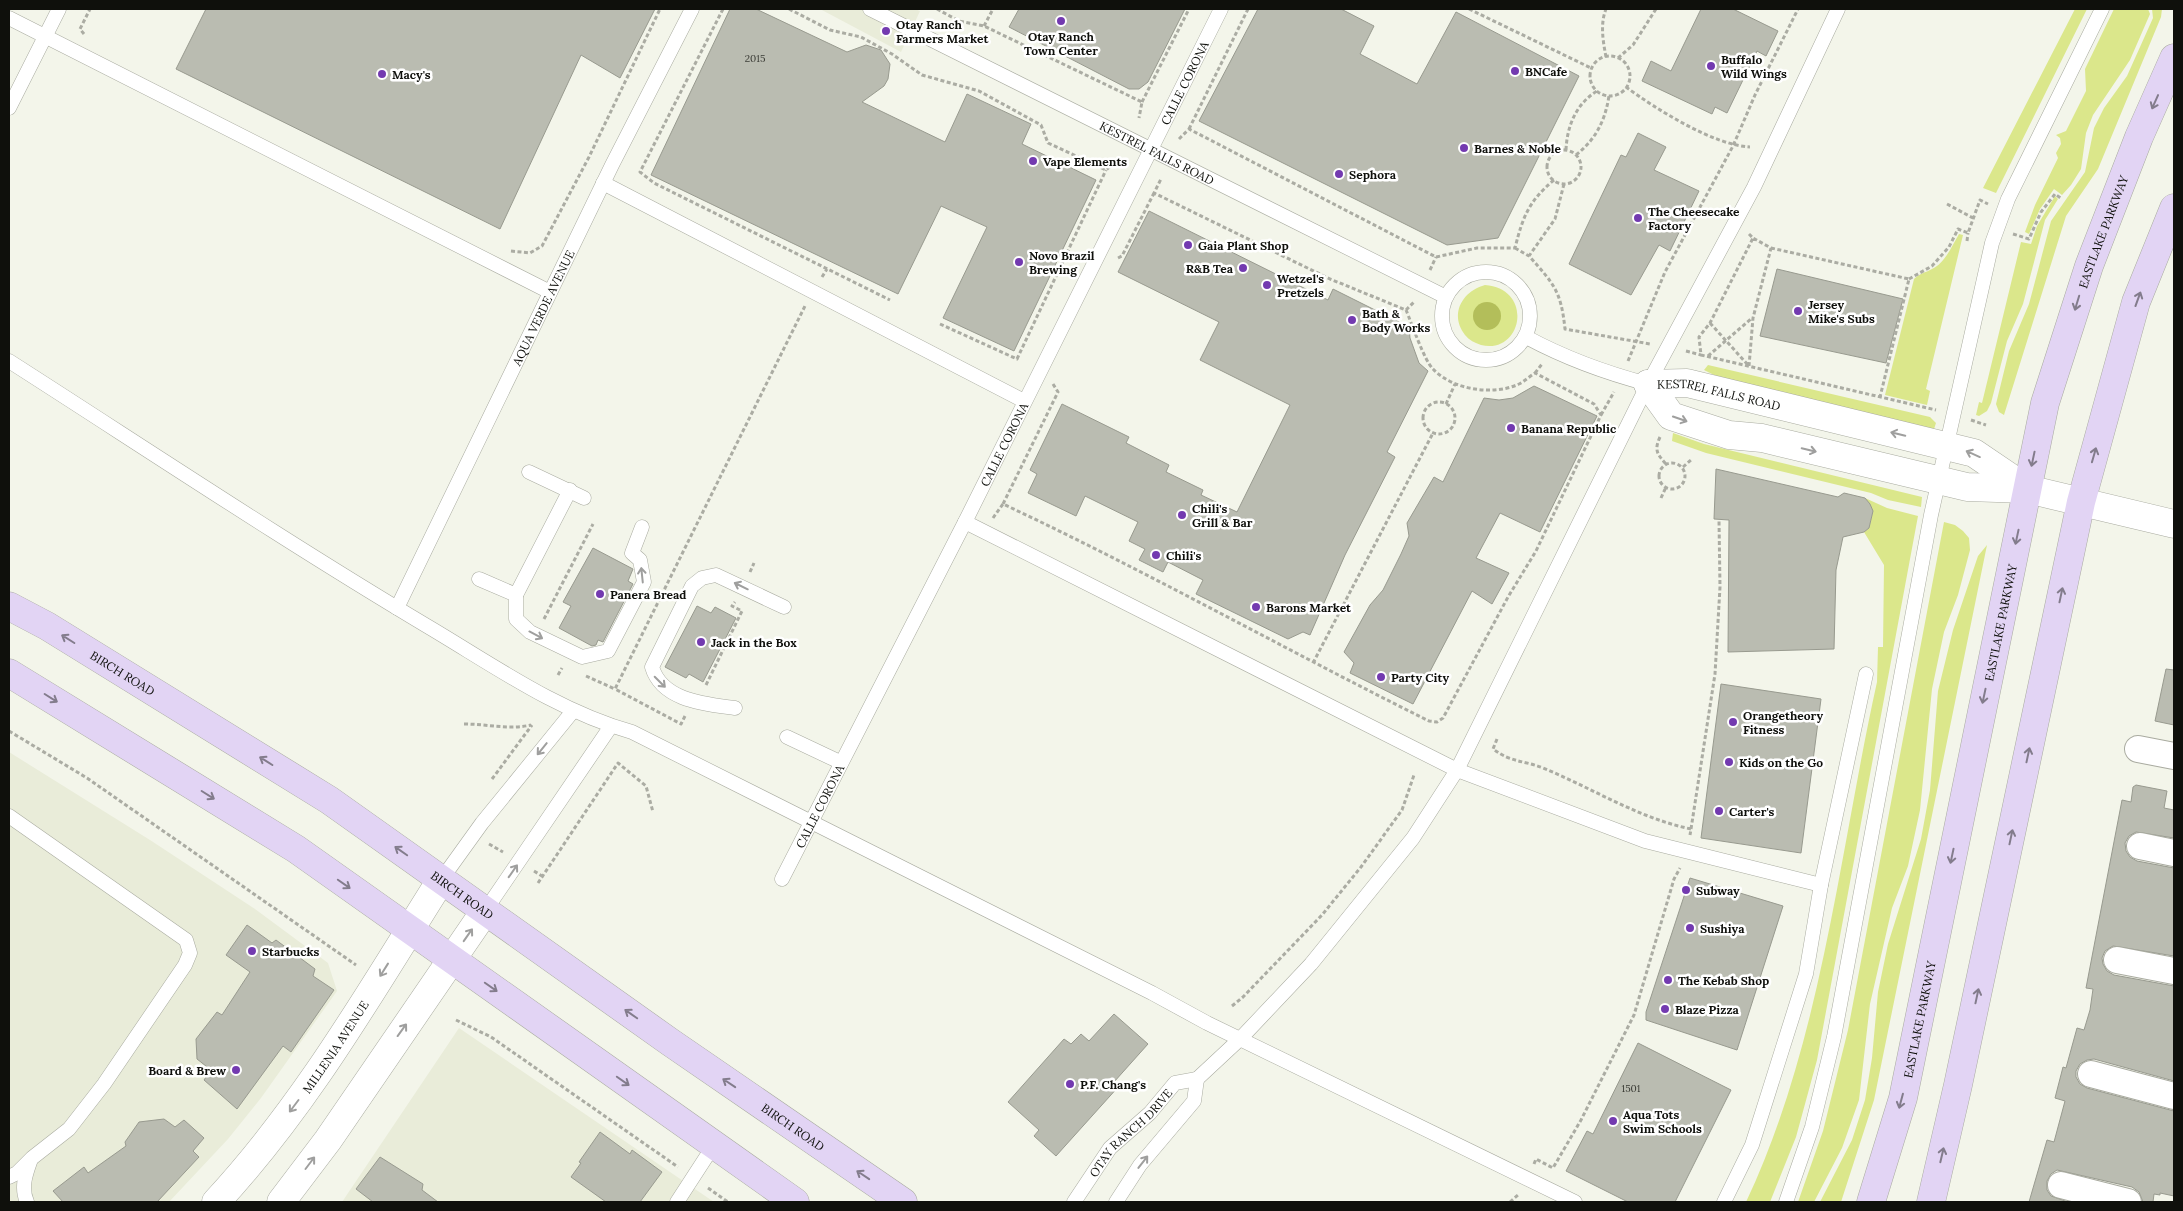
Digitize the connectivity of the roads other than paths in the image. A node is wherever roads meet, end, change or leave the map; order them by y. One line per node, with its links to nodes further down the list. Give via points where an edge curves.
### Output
1 (59, 9): 8 (lane)
2 (692, 9): 12 (lane, AQUA VERDE AVENUE)
3 (870, 9): 11 (lane, KESTREL FALLS ROAD)
4 (1221, 9): 11 (lane, CALLE CORONA)
5 (1838, 9): 18 (lane, via 1754,187)
6 (2102, 9): 20 (lane, via 2008,198 1996,229)
7 (9, 18): 8 (lane)
8 (45, 36): 10 (lane); 14 (lane)
9 (2174, 58): 24 (main road, EASTLAKE PARKWAY, one-way to 24, via 2088,266 2045,403)
10 (9, 108)
11 (1150, 149): 15 (lane, KESTREL FALLS ROAD); 19 (lane, CALLE CORONA)
12 (603, 183): 14 (lane, AQUA VERDE AVENUE); 19 (lane)
13 (2174, 208): 26 (main road, one-way to 13, via 2136,302)
14 (550, 292): 33 (lane, AQUA VERDE AVENUE)
15 (1446, 297): 16 (lane, via 1442,311 1443,326 1449,340 1460,352 1489,360 1504,357); 16 (lane, via 1465,276 1479,271 1507,276 1522,290 1531,309 1531,324)
16 (1526, 337): 18 (lane, via 1608,373)
17 (9, 361): 33 (lane)
18 (1648, 384): 20 (street, KESTREL FALLS ROAD, one-way to 18, via 1687,383); 22 (street, KESTREL FALLS ROAD, one-way to 22, via 1671,416 1721,433 1762,438); 44 (lane)
19 (1024, 401): 27 (lane, CALLE CORONA)
20 (1945, 445): 22 (lane); 24 (street, KESTREL FALLS ROAD, one-way to 20, via 1974,453)
21 (530, 472): 23 (lane)
22 (1938, 480): 24 (street, KESTREL FALLS ROAD, via 1967,487); 75 (lane, via 1834,1037 1812,1127)
23 (570, 490): 25 (lane); 31 (lane)
24 (2027, 490): 26 (street, KESTREL FALLS ROAD); 76 (main road, EASTLAKE PARKWAY, one-way to 76, via 1902,1098)
25 (584, 498)
26 (2081, 502): 28 (street, KESTREL FALLS ROAD); 77 (main road, one-way to 26)
27 (965, 522): 43 (lane, CALLE CORONA); 44 (lane)
28 (2174, 524)
29 (642, 527): 31 (lane, one-way to 29, via 516,619 530,632 582,657 608,651 644,582 640,560 632,553)
30 (479, 579): 31 (lane)
31 (516, 595)
32 (9, 606): 50 (main road, BIRCH ROAD, one-way to 32, via 329,800 47,626)
33 (397, 608): 38 (lane)
34 (784, 608): 37 (lane, one-way to 37, via 716,575 702,578 692,586 652,667 654,676 665,687 693,702)
35 (9, 673): 53 (main road, one-way to 53, via 296,850)
36 (1866, 674): 51 (lane)
37 (735, 708)
38 (573, 711): 39 (lane); 50 (lane, one-way to 50, via 482,823)
39 (611, 726): 46 (lane, via 632,732); 52 (lane, one-way to 39)
40 (787, 737): 43 (lane)
41 (2138, 749): 42 (street)
42 (2174, 756)
43 (840, 762): 46 (lane, CALLE CORONA)
44 (1457, 770): 51 (lane, via 1645,842); 57 (lane, via 1413,838 1311,964)
45 (9, 816): 62 (lane, via 186,940 190,953 104,1084 69,1129)
46 (810, 821): 49 (lane, CALLE CORONA); 57 (lane)
47 (2140, 846): 48 (street)
48 (2174, 852)
49 (782, 879)
50 (441, 880): 52 (main road, BIRCH ROAD); 53 (street, MILLENIA AVENUE)
51 (1821, 885): 74 (lane, via 1806,974 1752,1145)
52 (485, 911): 54 (street, one-way to 52); 70 (main road, BIRCH ROAD, one-way to 52)
53 (410, 929): 54 (main road); 66 (street, MILLENIA AVENUE, one-way to 66, via 324,1066 251,1164)
54 (451, 959): 61 (main road, one-way to 61); 67 (street, one-way to 54, via 328,1140)
55 (2117, 960): 56 (street)
56 (2174, 971)
57 (1241, 1038): 59 (lane); 73 (lane)
58 (2091, 1074): 60 (street)
59 (1198, 1079): 71 (lane, OTAY RANCH DRIVE, via 1175,1083 1150,1113 1110,1148); 72 (lane, OTAY RANCH DRIVE, one-way to 59, via 1140,1165 1194,1101)
60 (2174, 1096)
61 (714, 1145): 68 (lane); 69 (main road)
62 (32, 1158): 63 (lane); 65 (lane, via 25,1176)
63 (9, 1177)
64 (2061, 1186): 78 (street)
65 (27, 1202)
66 (216, 1202)
67 (280, 1202)
68 (677, 1202)
69 (795, 1202)
70 (903, 1202)
71 (1074, 1202)
72 (1116, 1202)
73 (1575, 1202)
74 (1724, 1202)
75 (1786, 1202)
76 (1871, 1202)
77 (1931, 1202)
78 (2128, 1202)

